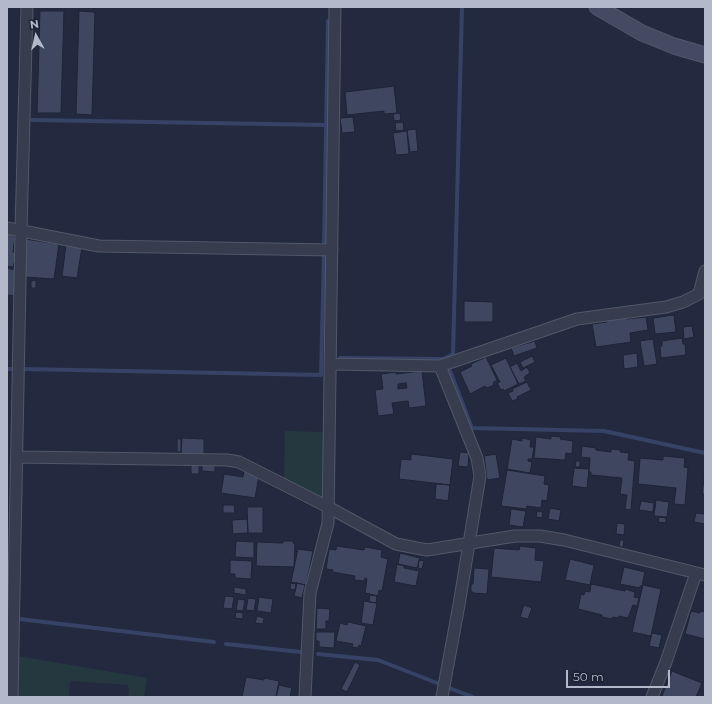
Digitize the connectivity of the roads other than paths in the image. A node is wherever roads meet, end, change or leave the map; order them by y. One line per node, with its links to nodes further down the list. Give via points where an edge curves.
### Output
1 (27, 7): 6 (street)
2 (336, 7): 7 (street)
3 (597, 7): 4 (main road, via 642,33)
4 (705, 55)
5 (7, 228): 6 (street)
6 (21, 230): 7 (street, via 99,246); 11 (street)
7 (332, 250): 9 (street)
8 (705, 271): 10 (street, via 699,294 683,302 666,307 577,319)
9 (331, 364): 10 (street); 12 (street)
10 (440, 366): 14 (street, via 477,458 479,470)
11 (17, 456): 12 (street, via 227,460 239,462); 13 (street)
12 (328, 507): 14 (street, via 396,544 427,550); 17 (street, via 328,523 310,593)
13 (11, 514): 16 (street)
14 (469, 543): 15 (street, via 515,536 540,536); 18 (street)
15 (700, 574): 19 (street)
16 (12, 697)
17 (305, 697)
18 (442, 697)
19 (652, 697)

